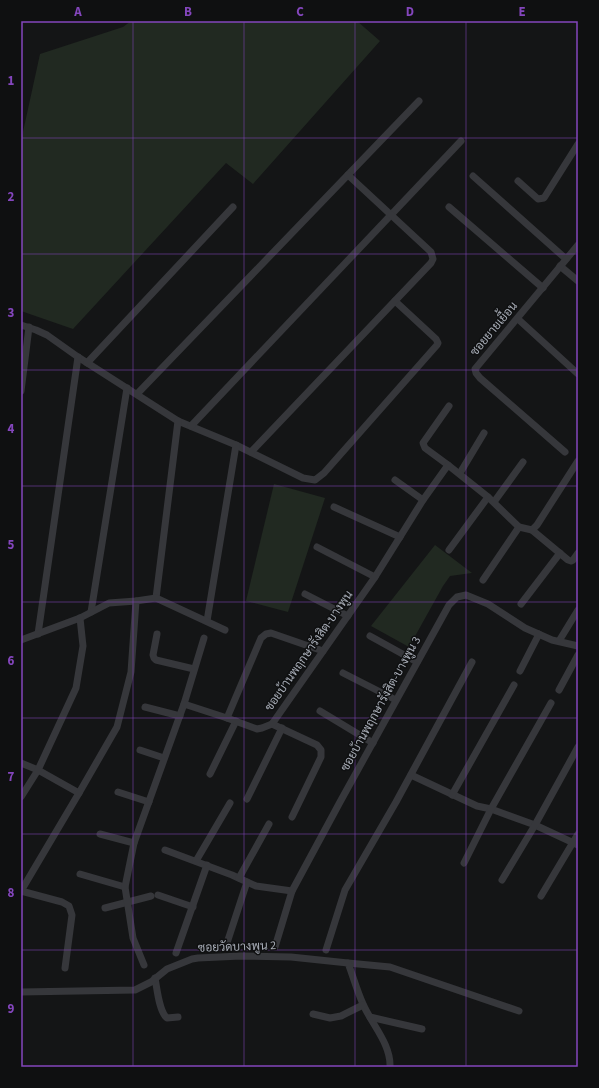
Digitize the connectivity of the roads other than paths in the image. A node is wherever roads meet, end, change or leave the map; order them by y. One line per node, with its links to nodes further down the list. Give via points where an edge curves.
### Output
1 (419, 101): 4 (street)
2 (461, 142): 9 (street)
3 (578, 144): 6 (street, via 544,198 538,199)
4 (348, 175): 9 (street); 24 (street)
5 (472, 176): 11 (street)
6 (518, 181)
7 (233, 207): 20 (street)
8 (450, 207): 14 (street)
9 (391, 215): 15 (street, via 430,252 433,259); 27 (street)
10 (578, 245): 11 (street, ซอยยายเยื้อน)
11 (566, 259): 12 (street, ซอยยายเยื้อน)
12 (560, 266): 13 (street); 14 (street, ซอยยายเยื้อน)
13 (578, 281)
14 (542, 288): 16 (street, ซอยยายเยื้อน)
15 (395, 300): 30 (street); 30 (street, via 438,343 324,473 315,480 303,478)
16 (518, 319): 21 (street); 31 (street, ซอยยายเยื้อน, via 475,369 476,373)
17 (21, 325): 18 (street)
18 (29, 327): 19 (street, via 47,335); 23 (street)
19 (78, 357): 20 (street); 60 (street)
20 (87, 363): 22 (street)
21 (578, 374)
22 (127, 388): 24 (street); 55 (street)
23 (21, 391)
24 (136, 394): 26 (street)
25 (449, 406): 34 (street, via 423,443 425,448)
26 (178, 421): 27 (street); 51 (street)
27 (191, 426): 29 (street)
28 (484, 433): 35 (street)
29 (236, 445): 30 (street); 58 (street)
30 (251, 452)
31 (565, 452)
32 (578, 461): 42 (street)
33 (522, 462): 39 (street)
34 (448, 465): 35 (street); 38 (street, ซอยบ้านพฤกษารังสิต-บางพูน)
35 (460, 473): 37 (street)
36 (396, 480): 38 (street)
37 (488, 497): 39 (street); 45 (street)
38 (424, 500): 43 (street, ซอยบ้านพฤกษารังสิต-บางพูน)
39 (494, 502): 41 (street)
40 (334, 507): 43 (street)
41 (519, 527): 42 (street); 49 (street)
42 (532, 530): 47 (street)
43 (400, 537): 48 (street, ซอยบ้านพฤกษารังสิต-บางพูน)
44 (317, 547): 48 (street)
45 (449, 550)
46 (578, 553): 47 (street, via 571,561)
47 (560, 554): 53 (street)
48 (375, 577): 56 (street, ซอยบ้านพฤกษารังสิต-บางพูน)
49 (483, 580)
50 (305, 594): 56 (street)
51 (156, 598): 52 (street); 58 (street)
52 (136, 601): 55 (street, via 109,603); 96 (street, via 131,672 116,727)
53 (521, 604)
54 (578, 610): 65 (street)
55 (91, 612): 57 (street)
56 (348, 616): 68 (street, ซอยบ้านพฤกษารังสิต-บางพูน)
57 (80, 618): 60 (street); 92 (street, via 83,646 76,688)
58 (207, 621): 59 (street)
59 (226, 630)
60 (38, 634): 66 (street)
61 (157, 634): 72 (street, via 154,658)
62 (539, 634): 65 (street, ซอยบ้านพฤกษารังสิต-บางพูน 3); 70 (street, ซอยบ้านพฤกษารังสิต-บางพูน 3, via 466,594 457,597 449,605); 73 (street)
63 (370, 636): 70 (street)
64 (204, 638): 72 (street)
65 (558, 641): 67 (street, ซอยบ้านพฤกษารังสิต-บางพูน 3)
66 (21, 642)
67 (578, 646)
68 (323, 651): 83 (street, via 271,633 266,634); 85 (street, ซอยบ้านพฤกษารังสิต-บางพูน)
69 (578, 654): 76 (street)
70 (417, 662): 77 (street, ซอยบ้านพฤกษารังสิต-บางพูน 3)
71 (472, 662): 94 (street)
72 (194, 669): 79 (street)
73 (520, 671)
74 (343, 673): 77 (street)
75 (514, 685): 97 (street)
76 (559, 690)
77 (396, 700): 87 (street, ซอยบ้านพฤกษารังสิต-บางพูน 3)
78 (551, 703): 102 (street)
79 (184, 704): 82 (street); 83 (street, ซอยบ้านพฤกษารังสิต-บางพูน)
80 (145, 707): 82 (street)
81 (320, 711): 87 (street)
82 (180, 716): 90 (street)
83 (227, 718): 84 (street, ซอยบ้านพฤกษารังสิต-บางพูน)
84 (236, 721): 85 (street, ซอยบ้านพฤกษารังสิต-บางพูน, via 257,729); 93 (street)
85 (272, 724): 86 (street)
86 (282, 728): 99 (street); 103 (street, via 322,750)
87 (373, 743): 120 (street, ซอยบ้านพฤกษารังสิต-บางพูน 3)
88 (578, 747): 105 (street)
89 (140, 750): 90 (street)
90 (164, 758): 100 (street)
91 (21, 764): 92 (street)
92 (38, 770): 96 (street); 98 (street)
93 (210, 774)
94 (411, 775): 97 (street); 127 (street, via 345,890)
95 (118, 792): 100 (street)
96 (79, 793): 119 (street)
97 (452, 795): 102 (street)
98 (21, 797)
99 (247, 799)
100 (149, 802): 108 (street)
101 (230, 803): 111 (street)
102 (491, 809): 105 (street); 112 (street)
103 (292, 817)
104 (268, 824): 115 (street)
105 (535, 825): 109 (street); 116 (street)
106 (100, 834): 108 (street)
107 (578, 834): 109 (street)
108 (134, 843): 118 (street)
109 (576, 844): 121 (street)
110 (165, 850): 111 (street)
111 (196, 861): 113 (street)
112 (464, 863)
113 (208, 865): 115 (street); 123 (street)
114 (80, 874): 118 (street)
115 (239, 878): 117 (street)
116 (502, 880)
117 (248, 882): 120 (street, via 256,886); 125 (street)
118 (125, 887): 122 (street)
119 (21, 891): 131 (street, via 69,906 72,915)
120 (292, 891): 126 (street, ซอยบ้านพฤกษารังสิต-บางพูน 3)
121 (541, 896)
122 (127, 903): 123 (street, via 155,896); 124 (street); 130 (street, via 133,938)
123 (193, 906): 128 (street)
124 (105, 908)
125 (226, 946)
126 (275, 946)
127 (326, 950)
128 (176, 953)
129 (348, 963): 132 (street, ซอยวัดบางพูน 2, via 291,957 198,958 167,969); 134 (street); 135 (street, ซอยวัดบางพูน 2, via 390,967)
130 (144, 965)
131 (65, 968)
132 (155, 978): 133 (street, ซอยวัดบางพูน 2, via 135,990); 137 (street, via 163,1014 167,1018)
133 (21, 992)
134 (363, 1005): 136 (street, via 341,1016 330,1018); 138 (street)
135 (519, 1011)
136 (313, 1014)
137 (178, 1017)
138 (370, 1017): 139 (street); 140 (street, via 383,1040)
139 (422, 1029)
140 (390, 1067)

